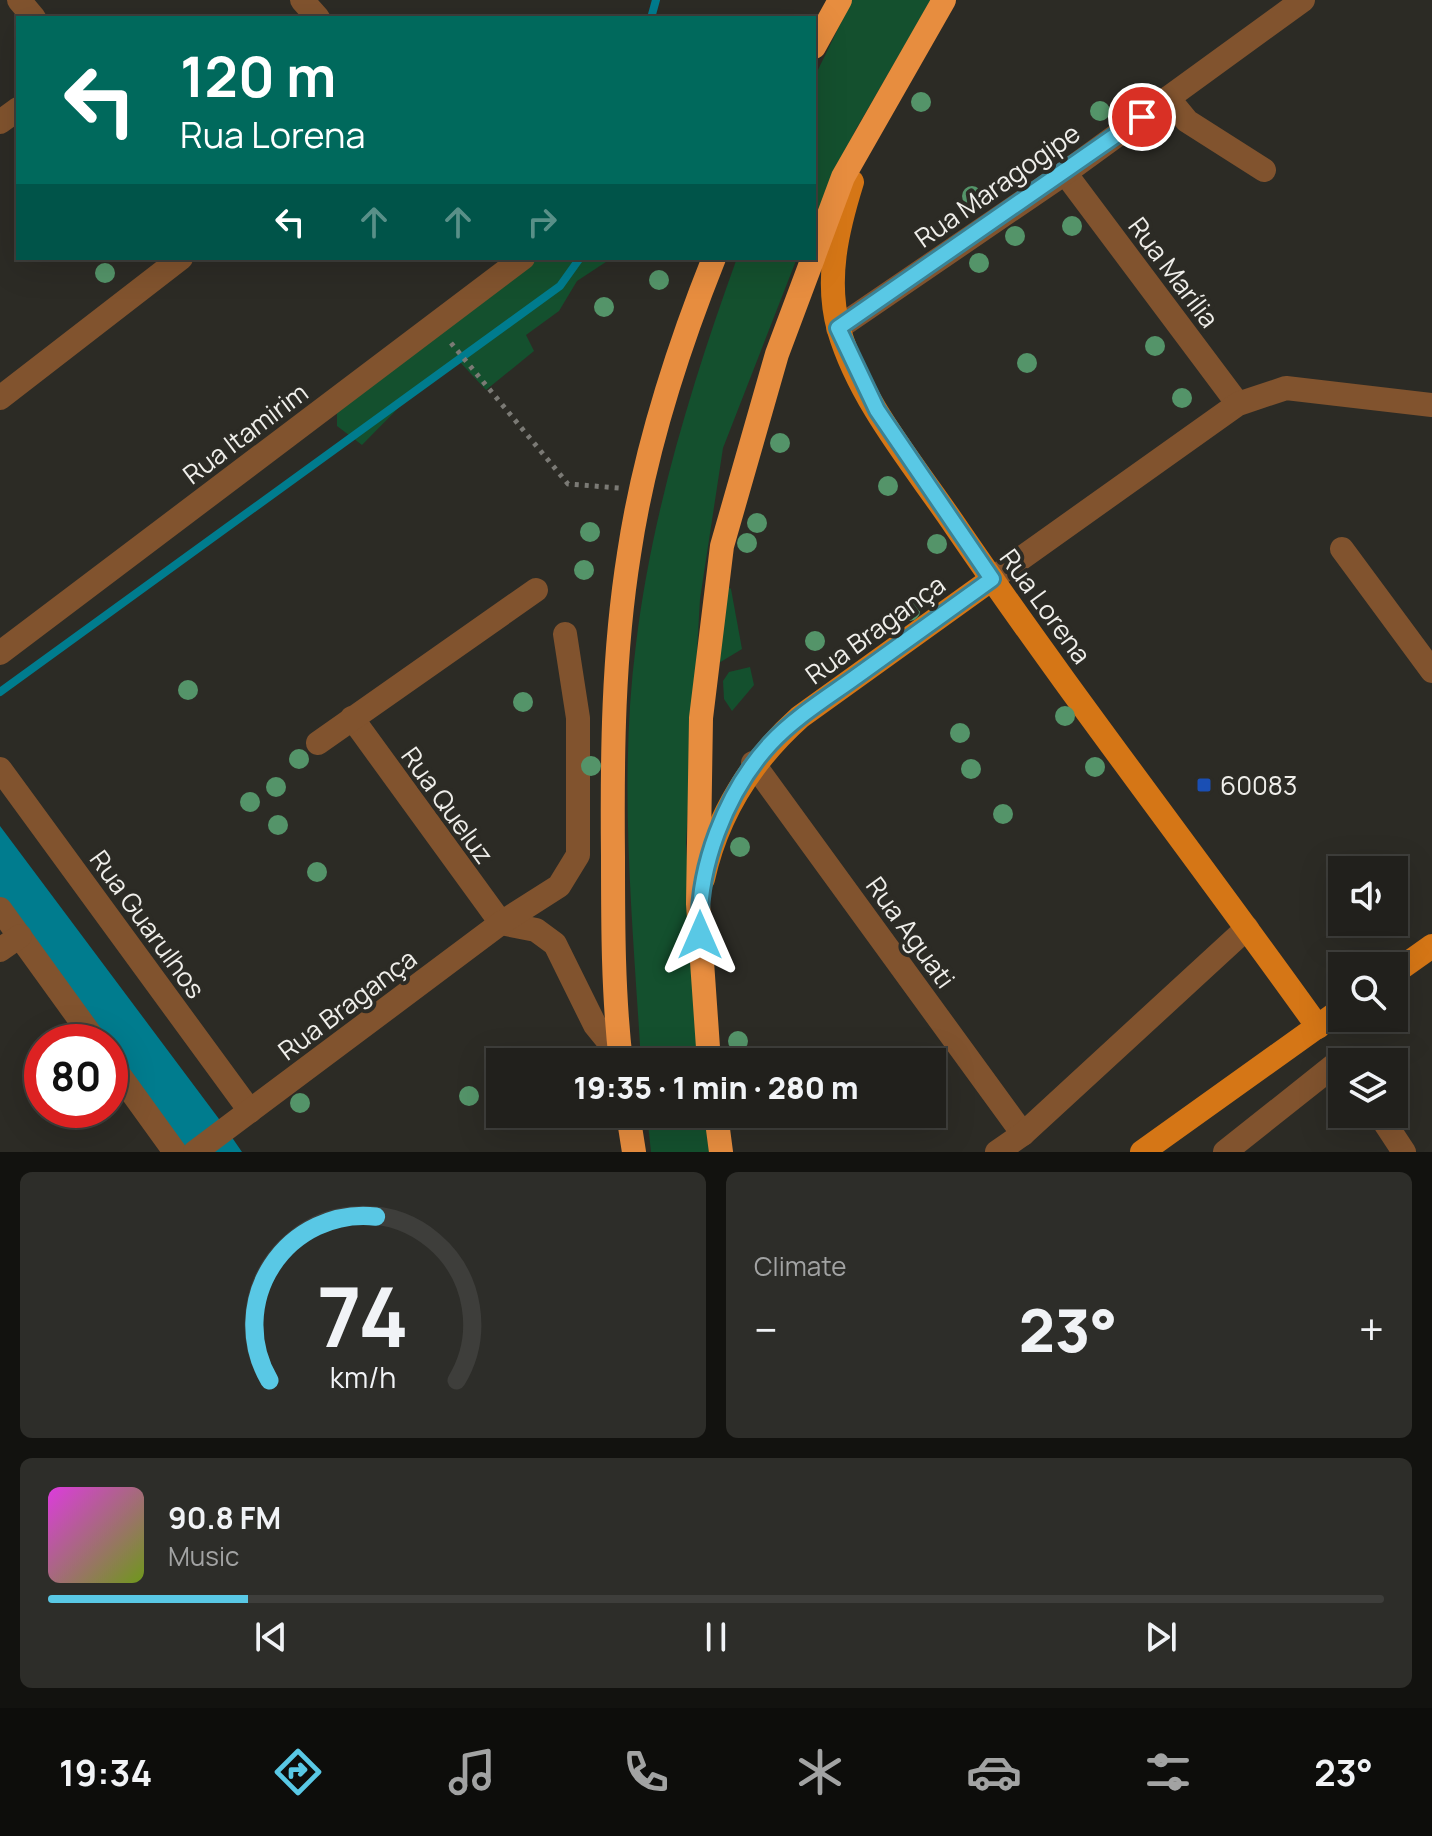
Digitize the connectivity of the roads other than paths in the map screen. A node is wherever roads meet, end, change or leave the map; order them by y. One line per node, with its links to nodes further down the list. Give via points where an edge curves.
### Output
1 (19, 0): 6 (street)
2 (302, 0): 7 (street)
3 (840, 0): 8 (highway)
4 (944, 0): 10 (highway)
5 (1303, 0): 9 (street, Rua Maragogipe)
6 (32, 16)
7 (316, 16)
8 (816, 43)
9 (1168, 98): 11 (street, via 1187,121); 12 (street, Rua Maragogipe)
10 (865, 137): 13 (highway); 18 (main road, Rua Lorena, via 834,259 831,282)
11 (1264, 170)
12 (1065, 173): 18 (street, Rua Maragogipe); 20 (street, Rua Marília)
13 (816, 248)
14 (178, 260): 19 (street)
15 (520, 260): 26 (street, Rua Itamirim)
16 (713, 260): 43 (highway, via 641,490 621,613 612,762 613,937)
17 (812, 260): 32 (highway, via 777,354 722,546 701,718)
18 (838, 328): 23 (main road, Rua Lorena, via 877,410)
19 (0, 398)
20 (1238, 404): 21 (street, Rua Bragança, via 1286,388); 23 (street, Rua Bragança)
21 (1432, 405)
22 (1342, 549): 27 (street)
23 (992, 579): 30 (main road, Rua Bragança, via 800,717); 35 (main road, Rua Lorena)
24 (536, 590): 28 (street)
25 (565, 634): 34 (street, Rua Bragança, via 578,718 578,855 559,886)
26 (0, 653)
27 (1432, 671)
28 (352, 718): 29 (street); 34 (street, Rua Queluz)
29 (318, 743)
30 (753, 763): 32 (main road, Rua Bragança, via 708,856); 52 (street, Rua Aguati)
31 (0, 769): 48 (street, Rua Guarulhos)
32 (698, 904): 44 (highway)
33 (0, 909): 36 (street)
34 (501, 923): 42 (street, via 536,930 555,944); 48 (street, Rua Bragança)
35 (1247, 928): 41 (main road, Rua Lorena); 52 (street)
36 (10, 943): 40 (street)
37 (1432, 946): 38 (main road)
38 (1408, 963)
39 (1328, 1020): 41 (main road)
40 (80, 1024)
41 (1318, 1027): 45 (street, Rua Lorena); 58 (main road)
42 (612, 1048)
43 (620, 1048)
44 (708, 1048)
45 (1334, 1048)
46 (1328, 1072): 59 (street)
47 (128, 1087): 53 (street)
48 (241, 1118): 54 (street, Rua Bragança)
49 (630, 1128): 55 (highway)
50 (718, 1128): 56 (highway)
51 (1388, 1128): 60 (street)
52 (1023, 1134): 57 (street)
53 (175, 1152)
54 (195, 1152)
55 (634, 1152)
56 (721, 1152)
57 (997, 1152)
58 (1142, 1152)
59 (1225, 1152)
60 (1404, 1152)

